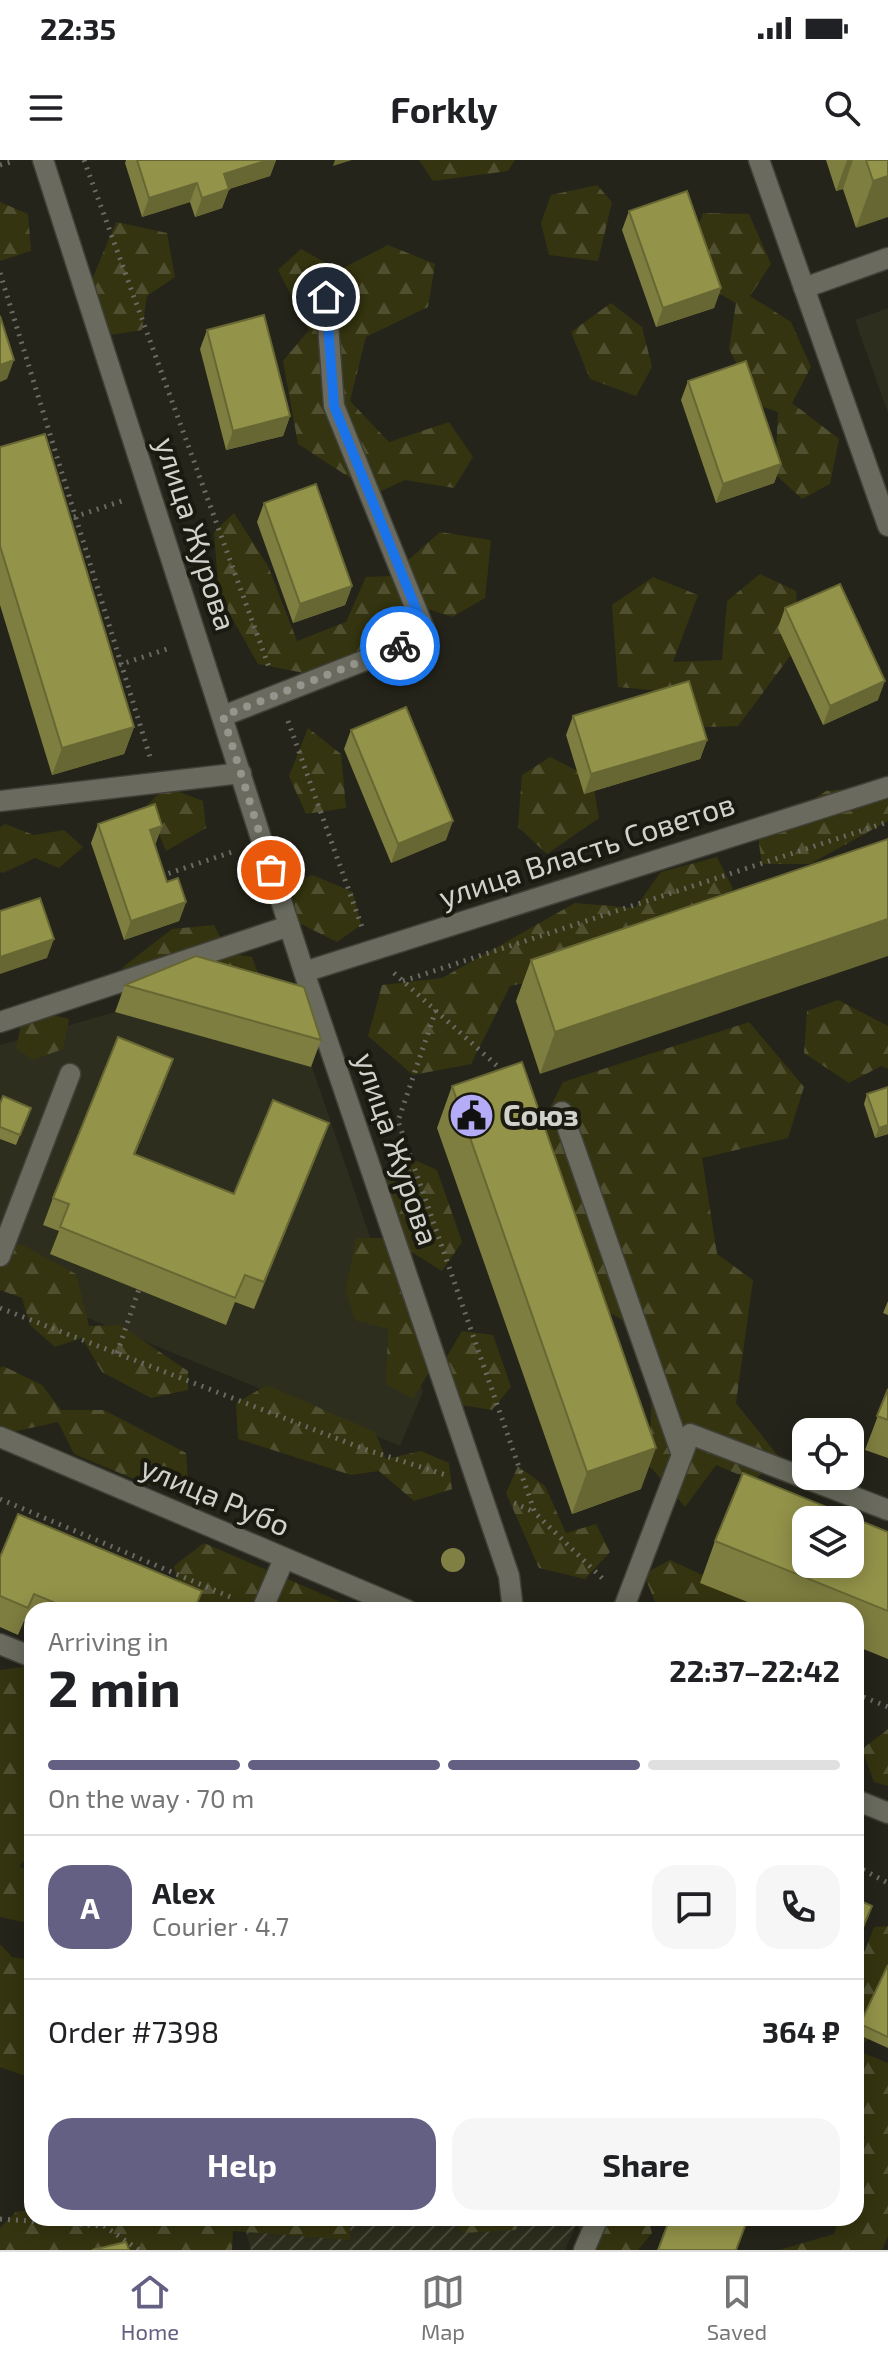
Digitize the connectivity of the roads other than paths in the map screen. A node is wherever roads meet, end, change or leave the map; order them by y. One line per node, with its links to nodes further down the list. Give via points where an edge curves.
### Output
1 (43, 160): 7 (street, улица Журова)
2 (759, 160): 4 (street)
3 (888, 258): 4 (street)
4 (804, 288): 6 (street)
5 (326, 297): 7 (street, via 334,406 427,636)
6 (888, 526)
7 (223, 716): 8 (street, улица Журова)
8 (241, 773): 10 (street); 11 (street, улица Журова)
9 (888, 787): 12 (street, улица Власть Советов)
10 (0, 801)
11 (289, 926): 12 (street, улица Журова); 13 (street)
12 (304, 972): 23 (street, улица Журова, via 509,1576)
13 (0, 1022)
14 (70, 1074): 16 (street)
15 (562, 1112): 18 (street)
16 (0, 1256)
17 (0, 1437): 20 (street, улица Рубо)
18 (682, 1455): 19 (street, via 690,1434); 24 (street)
19 (888, 1510)
20 (284, 1559): 21 (street); 22 (street, улица Рубо)
21 (257, 1602)
22 (388, 1602)
23 (512, 1602)
24 (625, 1602)
25 (0, 1644): 26 (street)
26 (24, 1654)
27 (864, 1803): 28 (street)
28 (888, 1813)
29 (594, 2226): 30 (street)
30 (584, 2250)

